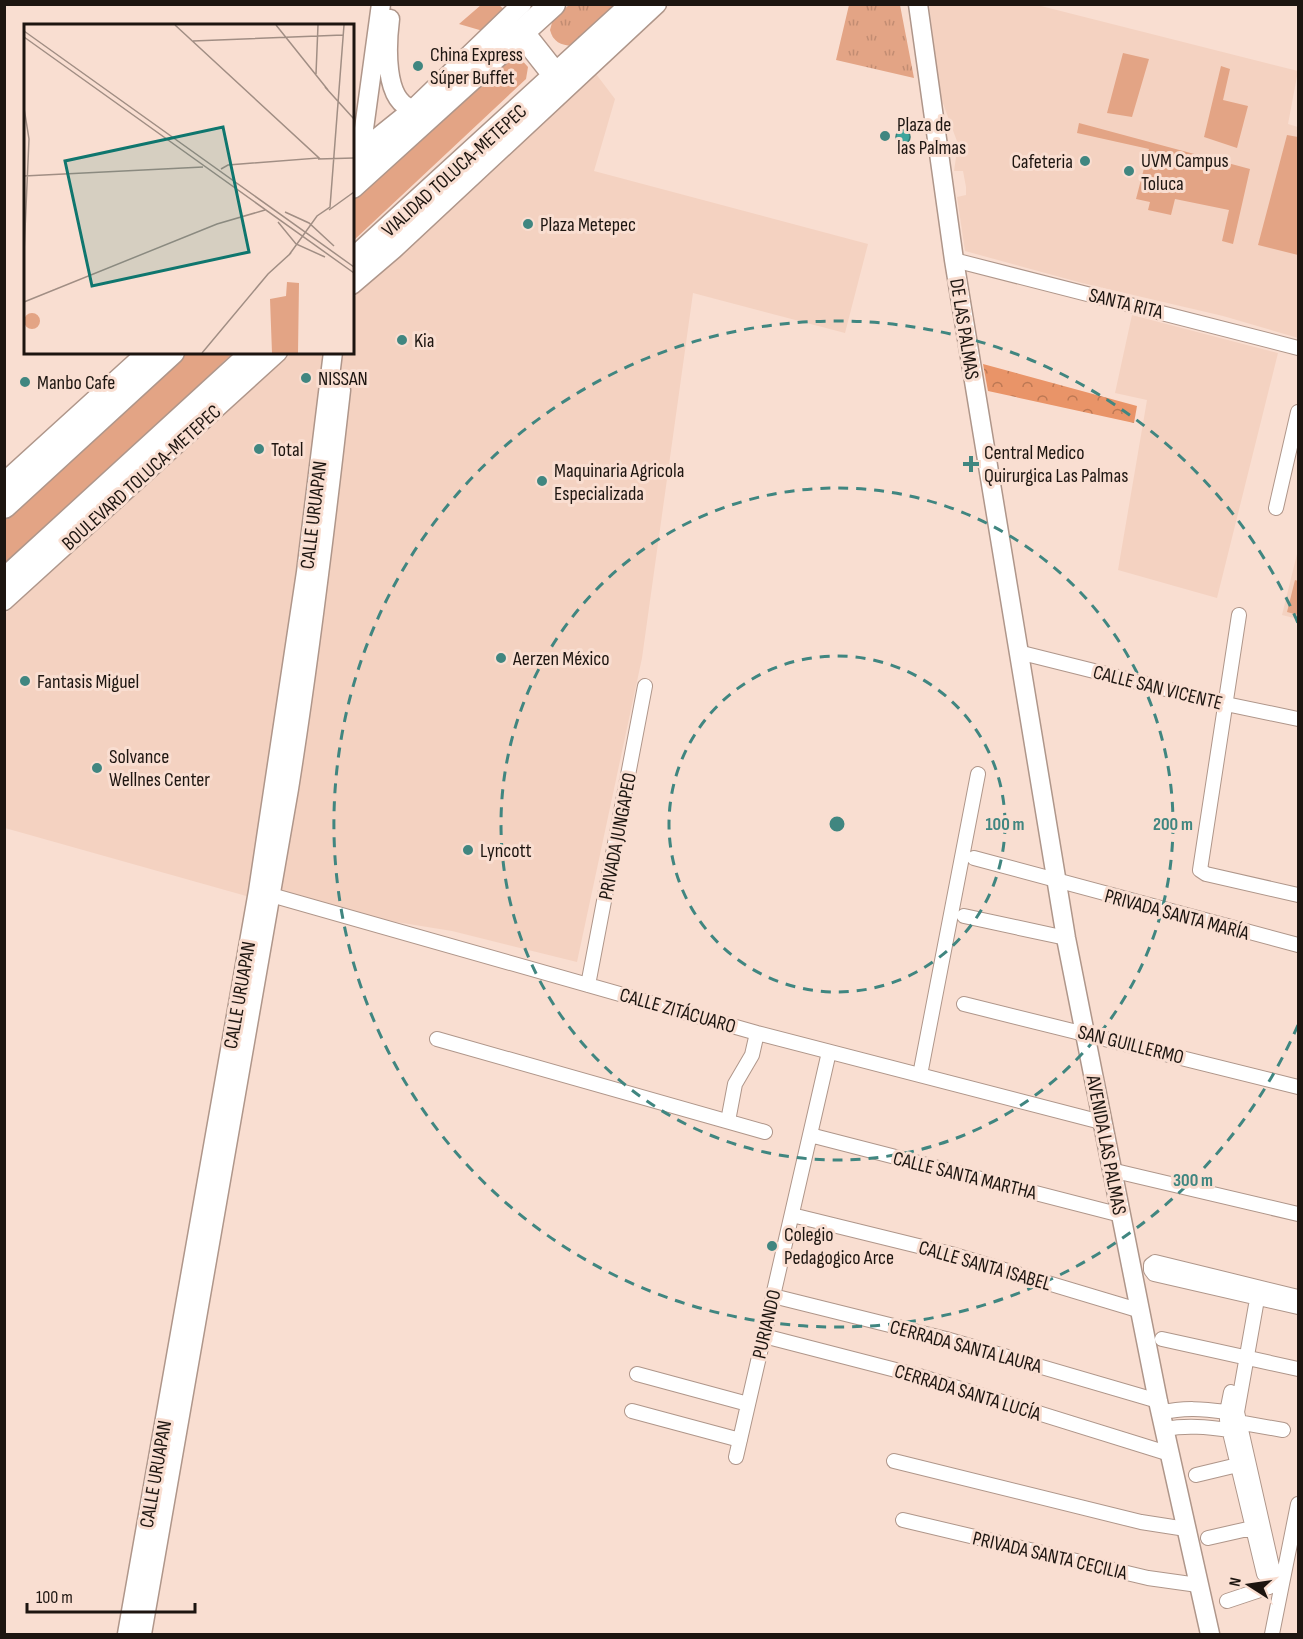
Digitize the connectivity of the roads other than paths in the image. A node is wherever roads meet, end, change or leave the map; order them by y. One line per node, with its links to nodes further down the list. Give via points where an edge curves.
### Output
1 (381, 4): 13 (main road, via 363,136)
2 (392, 4): 11 (main road, via 388,40 392,86)
3 (522, 4): 11 (main road)
4 (553, 4): 8 (highway)
5 (634, 4): 9 (highway, VIALIDAD TOLUCA-METEPEC)
6 (657, 4): 9 (main road)
7 (918, 4): 16 (main road, DE LAS PALMAS)
8 (522, 33): 9 (highway); 10 (highway)
9 (577, 66): 15 (highway, VIALIDAD TOLUCA-METEPEC); 17 (main road, via 393,250)
10 (441, 106): 11 (highway); 12 (highway)
11 (409, 112): 12 (highway); 13 (main road)
12 (402, 142): 14 (highway)
13 (355, 157)
14 (354, 184)
15 (354, 260)
16 (954, 260): 18 (street, SANTA RITA); 32 (main road, DE LAS PALMAS)
17 (354, 283)
18 (1299, 348)
19 (145, 354): 26 (main road)
20 (170, 354): 27 (highway)
21 (252, 354): 29 (highway)
22 (276, 354): 30 (main road, BOULEVARD TOLUCA-METEPEC)
23 (333, 354): 39 (main road, CALLE URUAPAN)
24 (345, 354): 39 (main road, CALLE URUAPAN, via 307,672)
25 (1299, 412): 28 (street)
26 (4, 482)
27 (4, 506)
28 (1276, 508)
29 (4, 581)
30 (4, 601)
31 (1239, 615): 34 (street)
32 (1017, 652): 34 (street, CALLE SAN VICENTE); 38 (main road, AVENIDA LAS PALMAS)
33 (645, 686): 44 (street, PRIVADA JUNGAPEO)
34 (1226, 704): 35 (street, CALLE SAN VICENTE); 40 (street, via 1200,870)
35 (1299, 719)
36 (978, 774): 50 (street)
37 (974, 858): 38 (street, PRIVADA SANTA MARÍA)
38 (1056, 881): 42 (main road, AVENIDA LAS PALMAS); 43 (street, PRIVADA SANTA MARÍA)
39 (265, 893): 44 (street, CALLE ZITÁCUARO); 57 (main road, CALLE URUAPAN)
40 (1298, 895)
41 (964, 916): 42 (street)
42 (1066, 938): 46 (main road, AVENIDA LAS PALMAS)
43 (1299, 945)
44 (588, 985): 47 (street, CALLE ZITÁCUARO)
45 (964, 1004): 46 (street, SAN GUILLERMO)
46 (1085, 1032): 51 (street, SAN GUILLERMO); 53 (main road, AVENIDA LAS PALMAS)
47 (757, 1033): 49 (street, CALLE ZITÁCUARO); 52 (street, via 752,1055 735,1084)
48 (437, 1039): 52 (street)
49 (829, 1052): 50 (street, CALLE ZITÁCUARO); 55 (street, PURIANDO)
50 (920, 1075): 53 (street, CALLE ZITÁCUARO)
51 (1299, 1087)
52 (728, 1121): 54 (street)
53 (1101, 1122): 56 (main road, AVENIDA LAS PALMAS)
54 (765, 1132)
55 (810, 1135): 59 (street, PURIANDO); 60 (street, CALLE SANTA MARTHA)
56 (1111, 1170): 58 (street); 60 (main road, AVENIDA LAS PALMAS)
57 (209, 1205): 89 (main road, CALLE URUAPAN); 90 (main road, CALLE URUAPAN)
58 (1299, 1214)
59 (792, 1215): 62 (street, PURIANDO); 65 (street, CALLE SANTA ISABEL, via 951,1254)
60 (1121, 1215): 65 (main road, AVENIDA LAS PALMAS)
61 (1255, 1292): 61 (street, via 1155,1263 1151,1265 1154,1274); 63 (street); 64 (street); 68 (street)
62 (773, 1296): 66 (street, PURIANDO); 73 (street, CERRADA SANTA LAURA, via 946,1338)
63 (1299, 1298)
64 (1299, 1306)
65 (1142, 1311): 73 (main road, AVENIDA LAS PALMAS)
66 (764, 1336): 71 (street, PURIANDO); 77 (street, CERRADA SANTA LUCÍA, via 919,1376)
67 (1162, 1339): 68 (street)
68 (1242, 1357): 69 (street); 74 (street)
69 (1299, 1369)
70 (636, 1374): 71 (street)
71 (748, 1404): 76 (street, PURIANDO)
72 (632, 1411): 76 (street)
73 (1161, 1414): 74 (street, via 1200,1426); 77 (main road, AVENIDA LAS PALMAS)
74 (1230, 1421): 75 (street); 80 (street)
75 (1283, 1430)
76 (740, 1440): 78 (street, PURIANDO)
77 (1170, 1454): 85 (main road, AVENIDA LAS PALMAS)
78 (736, 1457)
79 (894, 1461): 85 (street, via 1141,1522)
80 (1243, 1463): 81 (street); 84 (street)
81 (1196, 1475)
82 (1299, 1504): 92 (street)
83 (903, 1520): 87 (street, PRIVADA SANTA CECILIA, via 1148,1578)
84 (1258, 1527): 86 (street); 88 (street, via 1269,1587)
85 (1186, 1529): 87 (main road, AVENIDA LAS PALMAS)
86 (1208, 1538)
87 (1198, 1585): 91 (main road, AVENIDA LAS PALMAS)
88 (1227, 1601)
89 (128, 1635)
90 (142, 1635)
91 (1210, 1635)
92 (1272, 1635)

